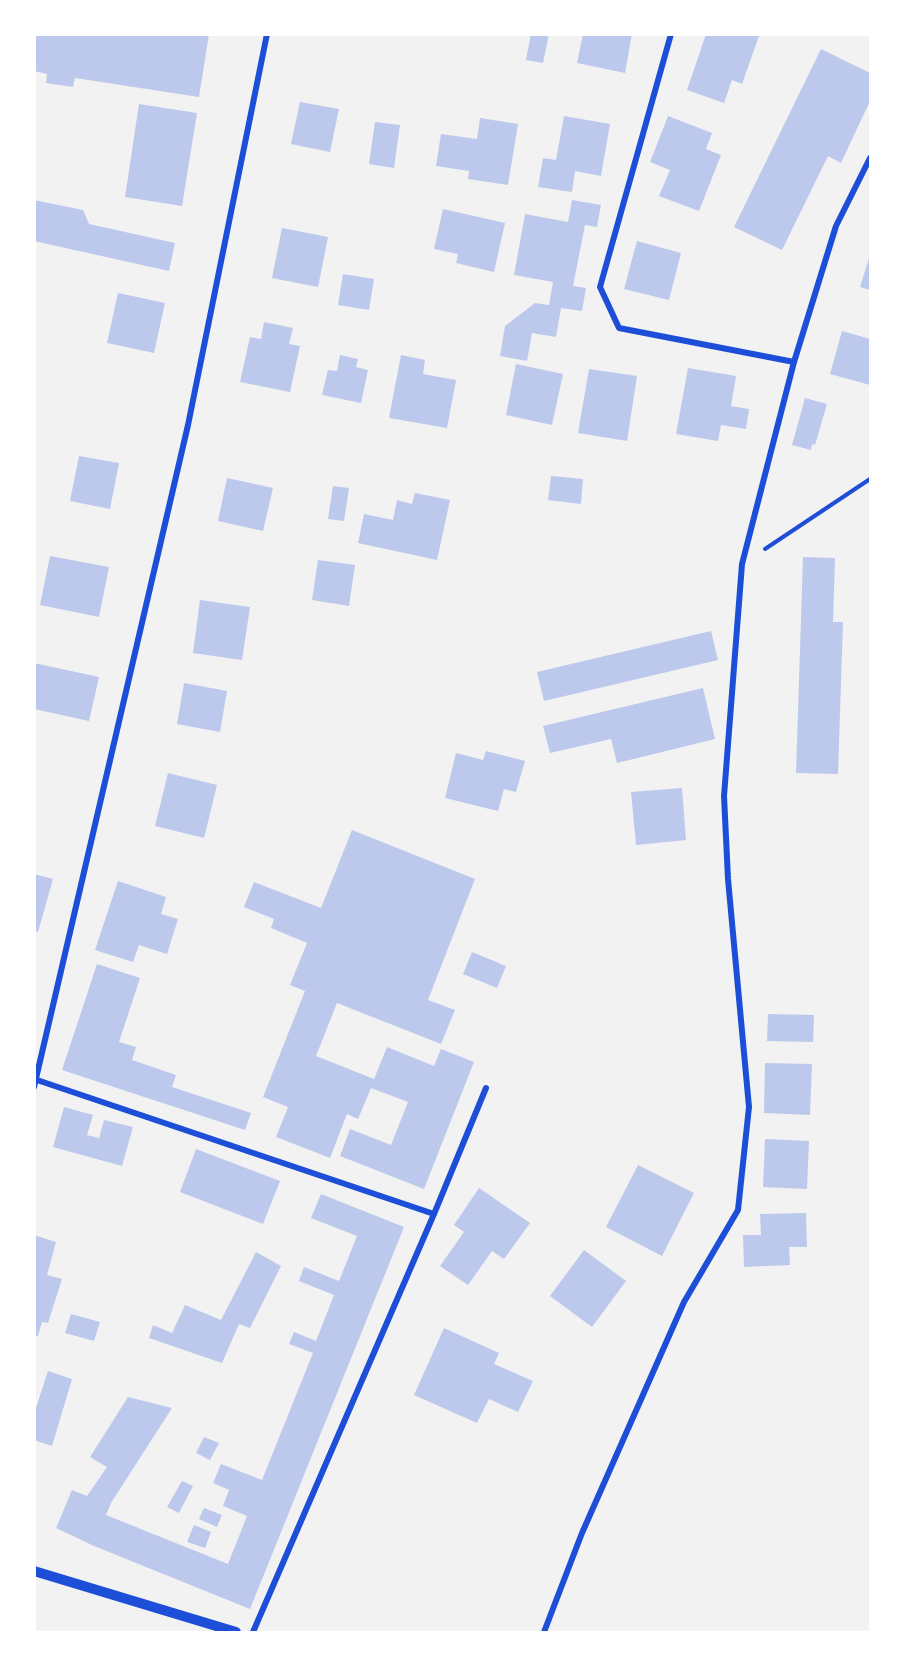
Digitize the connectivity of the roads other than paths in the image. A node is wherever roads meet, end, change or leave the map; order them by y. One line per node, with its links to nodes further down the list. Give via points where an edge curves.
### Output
1 (267, 34): 5 (street, via 188,425)
2 (670, 34): 4 (street, via 600,286 619,328)
3 (870, 158): 4 (street, via 836,226)
4 (794, 362): 11 (street, via 742,564 724,796 749,1107 738,1210 684,1302 582,1533)
5 (36, 1083): 7 (street)
6 (486, 1088): 7 (street)
7 (434, 1214): 10 (street)
8 (34, 1571): 9 (street)
9 (236, 1632)
10 (253, 1632)
11 (544, 1632)

